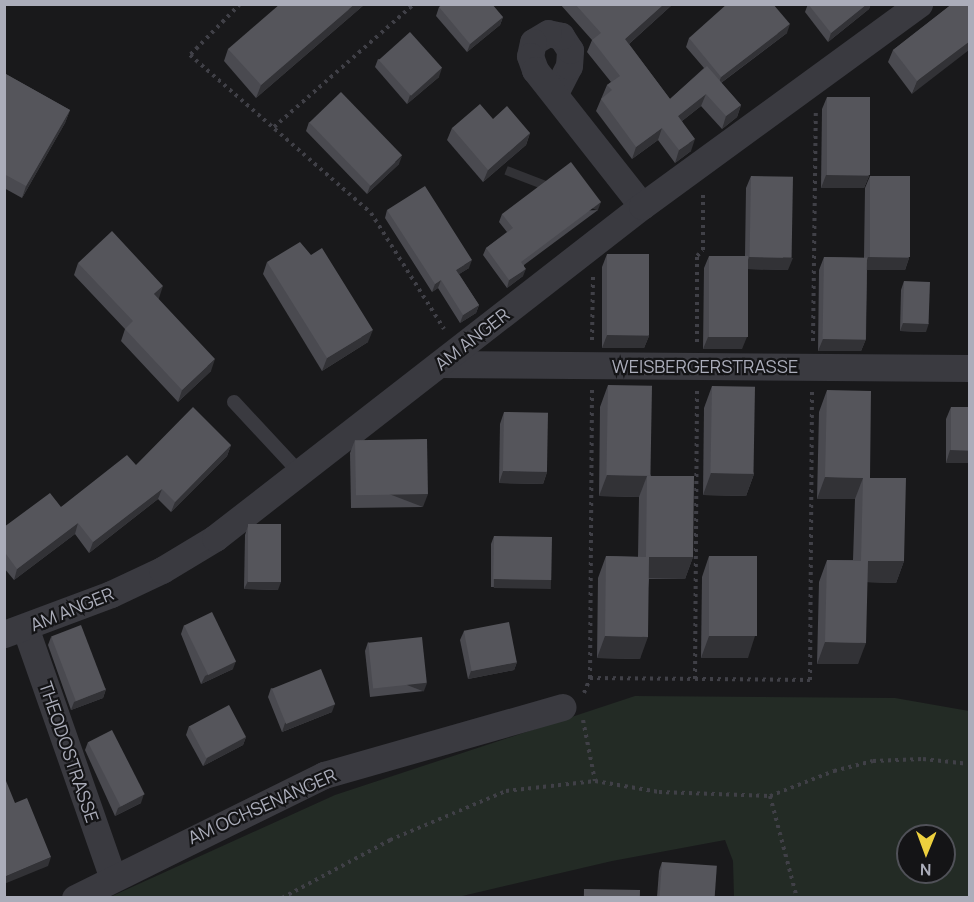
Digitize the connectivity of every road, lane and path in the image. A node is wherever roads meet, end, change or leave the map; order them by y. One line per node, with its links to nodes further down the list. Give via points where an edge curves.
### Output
1 (240, 4): 5 (path, via 190,55)
2 (414, 4): 5 (path)
3 (919, 4): 6 (street, AM ANGER)
4 (555, 93): 7 (street)
5 (274, 127): 9 (path, via 371,213)
6 (689, 172): 7 (street, AM ANGER); 11 (path, via 703,189 703,250 697,256)
7 (642, 206): 8 (street, AM ANGER)
8 (586, 250): 9 (street, AM ANGER); 10 (path, via 593,263)
9 (449, 357): 10 (street, WEISBERGERSTRASSE); 14 (street, AM ANGER)
10 (592, 365): 11 (street, WEISBERGERSTRASSE); 16 (path)
11 (697, 366): 12 (street, WEISBERGERSTRASSE); 17 (path)
12 (969, 368)
13 (234, 402): 14 (lane)
14 (300, 473): 15 (street, AM ANGER, via 215,538 162,570)
15 (15, 631): 23 (street, THEODOSTRASSE)
16 (590, 678): 17 (path); 19 (path)
17 (694, 679): 18 (path)
18 (810, 680)
19 (571, 704): 21 (path); 23 (street, AM OCHSENANGER, via 324,775)
20 (969, 764): 22 (path, via 923,759 873,761 834,771)
21 (595, 781): 22 (path, via 659,792); 25 (path, via 506,791 390,840)
22 (770, 796): 26 (path)
23 (112, 876): 24 (street, AM OCHSENANGER)
24 (75, 897)
25 (282, 897)
26 (797, 897)

